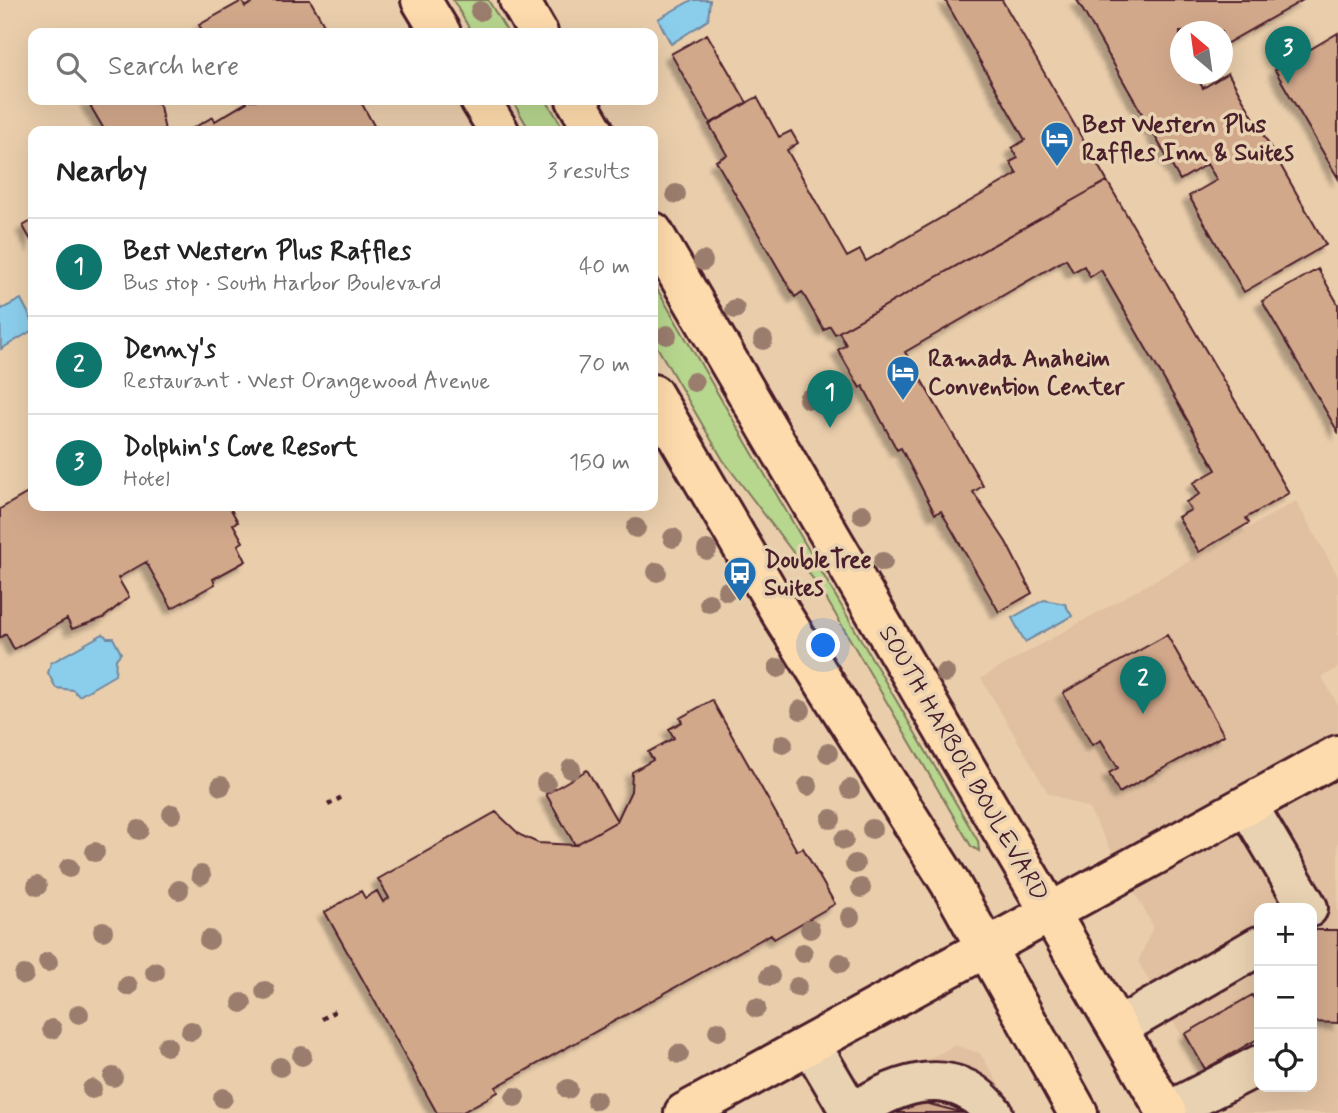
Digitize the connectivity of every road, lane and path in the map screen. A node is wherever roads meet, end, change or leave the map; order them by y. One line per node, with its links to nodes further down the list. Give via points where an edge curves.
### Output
1 (421, 0): 3 (main road)
2 (519, 0): 4 (main road)
3 (438, 28)
4 (535, 28)
5 (483, 105): 7 (main road)
6 (579, 105): 8 (main road)
7 (496, 126)
8 (591, 126)
9 (658, 241): 16 (main road, SOUTH HARBOR BOULEVARD)
10 (658, 403): 17 (main road, via 783,617)
11 (1338, 755): 14 (main road)
12 (342, 797): 13 (path)
13 (328, 805)
14 (1248, 806): 15 (lane); 16 (main road)
15 (1305, 903)
16 (1052, 912): 17 (main road); 21 (main road, SOUTH HARBOR BOULEVARD)
17 (987, 946): 22 (main road); 27 (main road)
18 (1254, 960): 21 (lane)
19 (335, 1011): 20 (path)
20 (322, 1019)
21 (1119, 1027): 28 (main road, SOUTH HARBOR BOULEVARD)
22 (811, 1045): 24 (main road); 25 (lane)
23 (1254, 1068): 28 (lane)
24 (684, 1113)
25 (852, 1113): 26 (lane, via 915,1083 949,1081)
26 (993, 1113)
27 (1078, 1113)
28 (1167, 1113)

